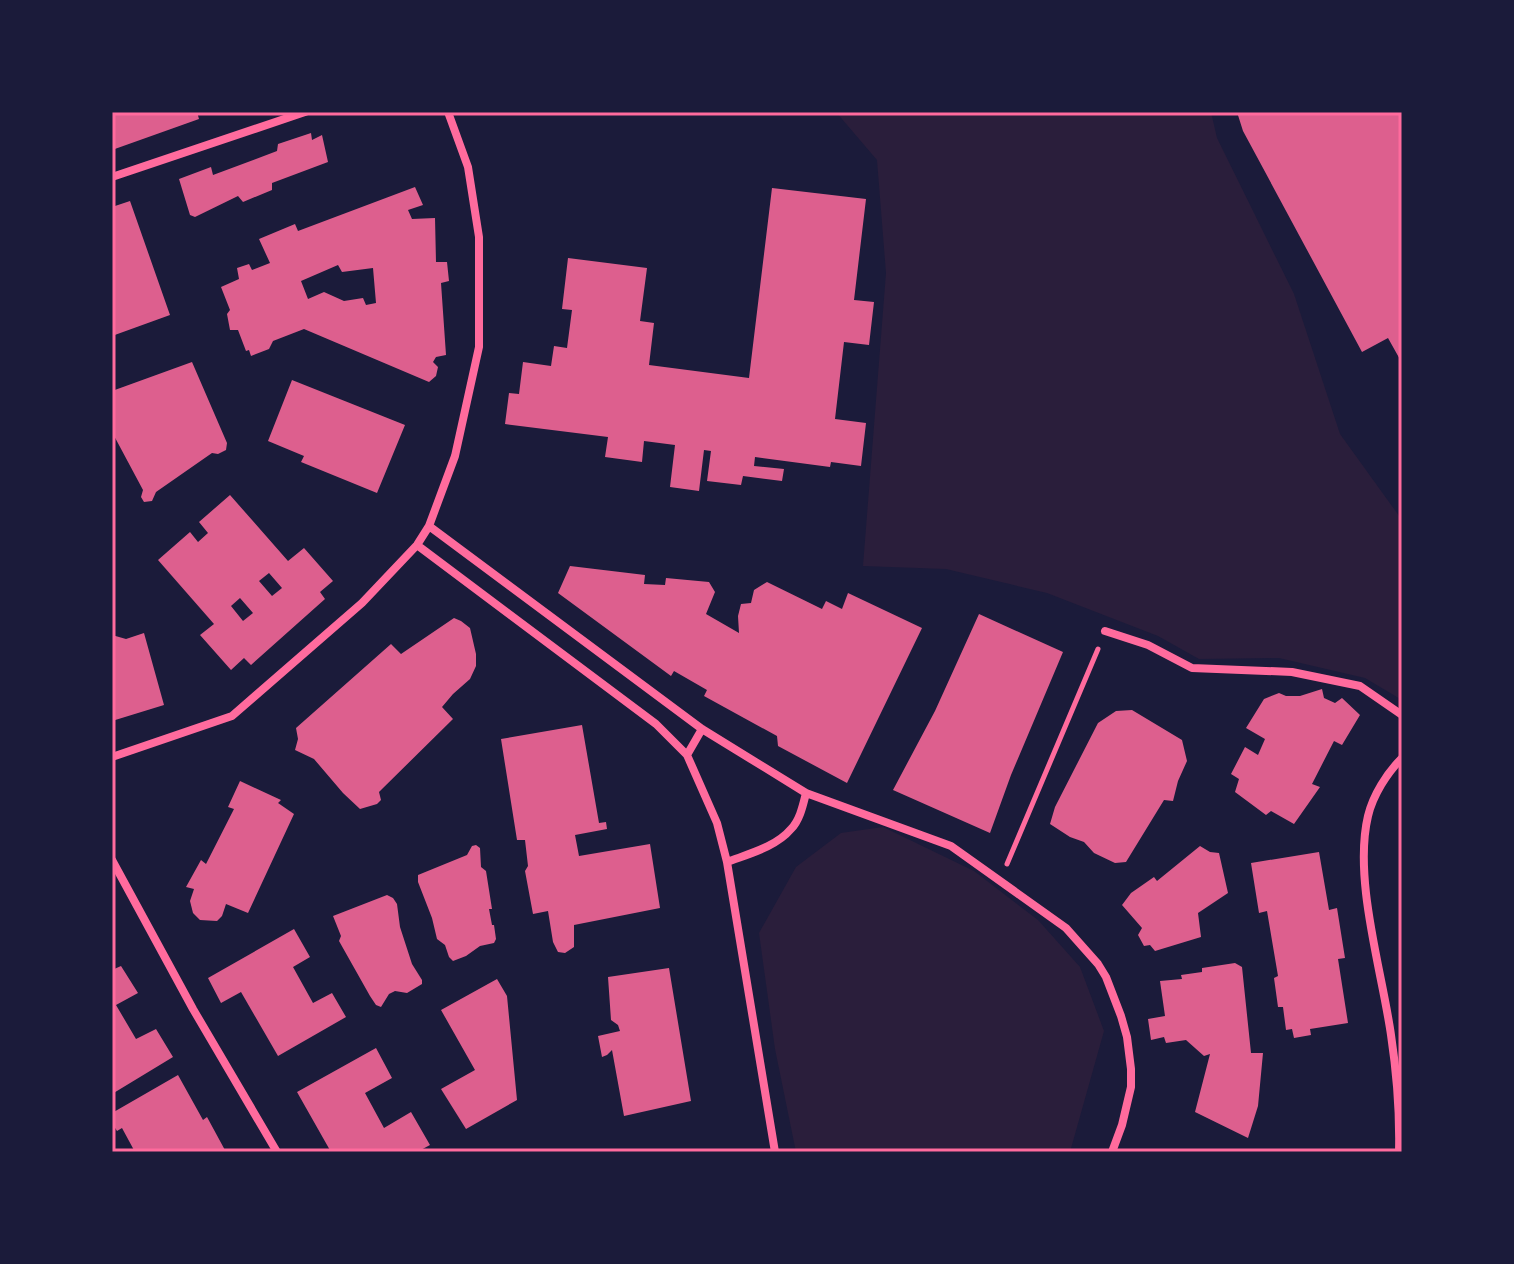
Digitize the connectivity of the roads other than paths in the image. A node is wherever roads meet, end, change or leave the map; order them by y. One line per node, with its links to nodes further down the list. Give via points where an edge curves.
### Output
1 (305, 112): 3 (street)
2 (448, 112): 4 (street, via 468,167 479,237 479,347 455,456)
3 (112, 177)
4 (429, 526): 5 (street); 8 (street)
5 (417, 545): 9 (street, via 656,724); 10 (street, via 362,603 232,716)
6 (1105, 631): 7 (street, via 1192,668 1292,672 1360,686)
7 (1402, 715)
8 (702, 729): 9 (street); 12 (street)
9 (687, 755): 14 (street, via 717,823)
10 (112, 757)
11 (1402, 758): 18 (street, via 1374,799 1364,851 1398,1084)
12 (806, 793): 14 (street, via 792,829); 17 (street, via 951,846 1066,928 1098,964 1127,1037 1131,1069 1127,1105)
13 (112, 860): 15 (street)
14 (727, 862): 16 (street)
15 (277, 1152)
16 (775, 1152)
17 (1112, 1152)
18 (1399, 1152)

